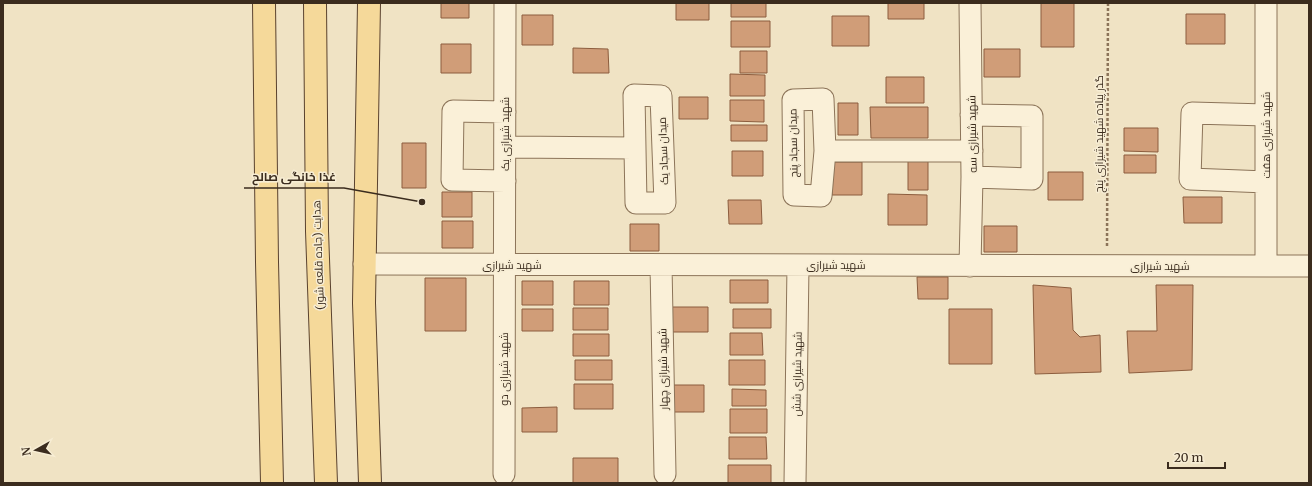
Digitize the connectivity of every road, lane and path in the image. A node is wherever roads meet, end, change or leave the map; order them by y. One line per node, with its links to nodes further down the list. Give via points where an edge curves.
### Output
1 (264, 3): 28 (main road, via 266,262)
2 (315, 3): 29 (main road, هدایت (جاده قلعه شور), via 317,231)
3 (369, 3): 18 (main road)
4 (505, 3): 8 (street, شهید شیرازی یک)
5 (970, 3): 9 (street, شهید شیرازی سه)
6 (1108, 3): 23 (path, گذر پیاده شهید شیرازی پنج)
7 (1266, 3): 10 (street, شهید شیرازی هفت)
8 (505, 112): 11 (street, شهید شیرازی یک); 16 (street, via 453,111 452,180)
9 (971, 115): 14 (street, شهید شیرازی سه); 15 (street, via 1032,116 1032,179)
10 (1266, 115): 17 (street, شهید شیرازی هفت); 17 (street, via 1192,113 1190,179)
11 (505, 147): 12 (street); 16 (street, شهید شیرازی یک)
12 (634, 148): 12 (street, میدان سجاد یک, via 634,95 662,96 665,203 636,203)
13 (825, 151): 14 (street)
14 (972, 151): 15 (street, شهید شیرازی سه)
15 (972, 177): 22 (street, شهید شیرازی سه)
16 (505, 181): 19 (street, شهید شیرازی یک)
17 (1266, 182): 24 (street, شهید شیرازی هفت)
18 (364, 264): 19 (street, شهید شیرازی); 30 (main road)
19 (504, 265): 20 (street, شهید شیرازی); 26 (street, شهید شیرازی دو)
20 (660, 265): 21 (street, شهید شیرازی); 27 (street, شهید شیرازی چهار)
21 (798, 265): 22 (street, شهید شیرازی); 31 (street, شهید شیرازی شش)
22 (970, 266): 23 (street, شهید شیرازی)
23 (1106, 266): 24 (street, شهید شیرازی)
24 (1266, 266): 25 (street, شهید شیرازی)
25 (1309, 266)
26 (504, 474)
27 (665, 474)
28 (272, 483)
29 (326, 483)
30 (370, 483)
31 (795, 483)

